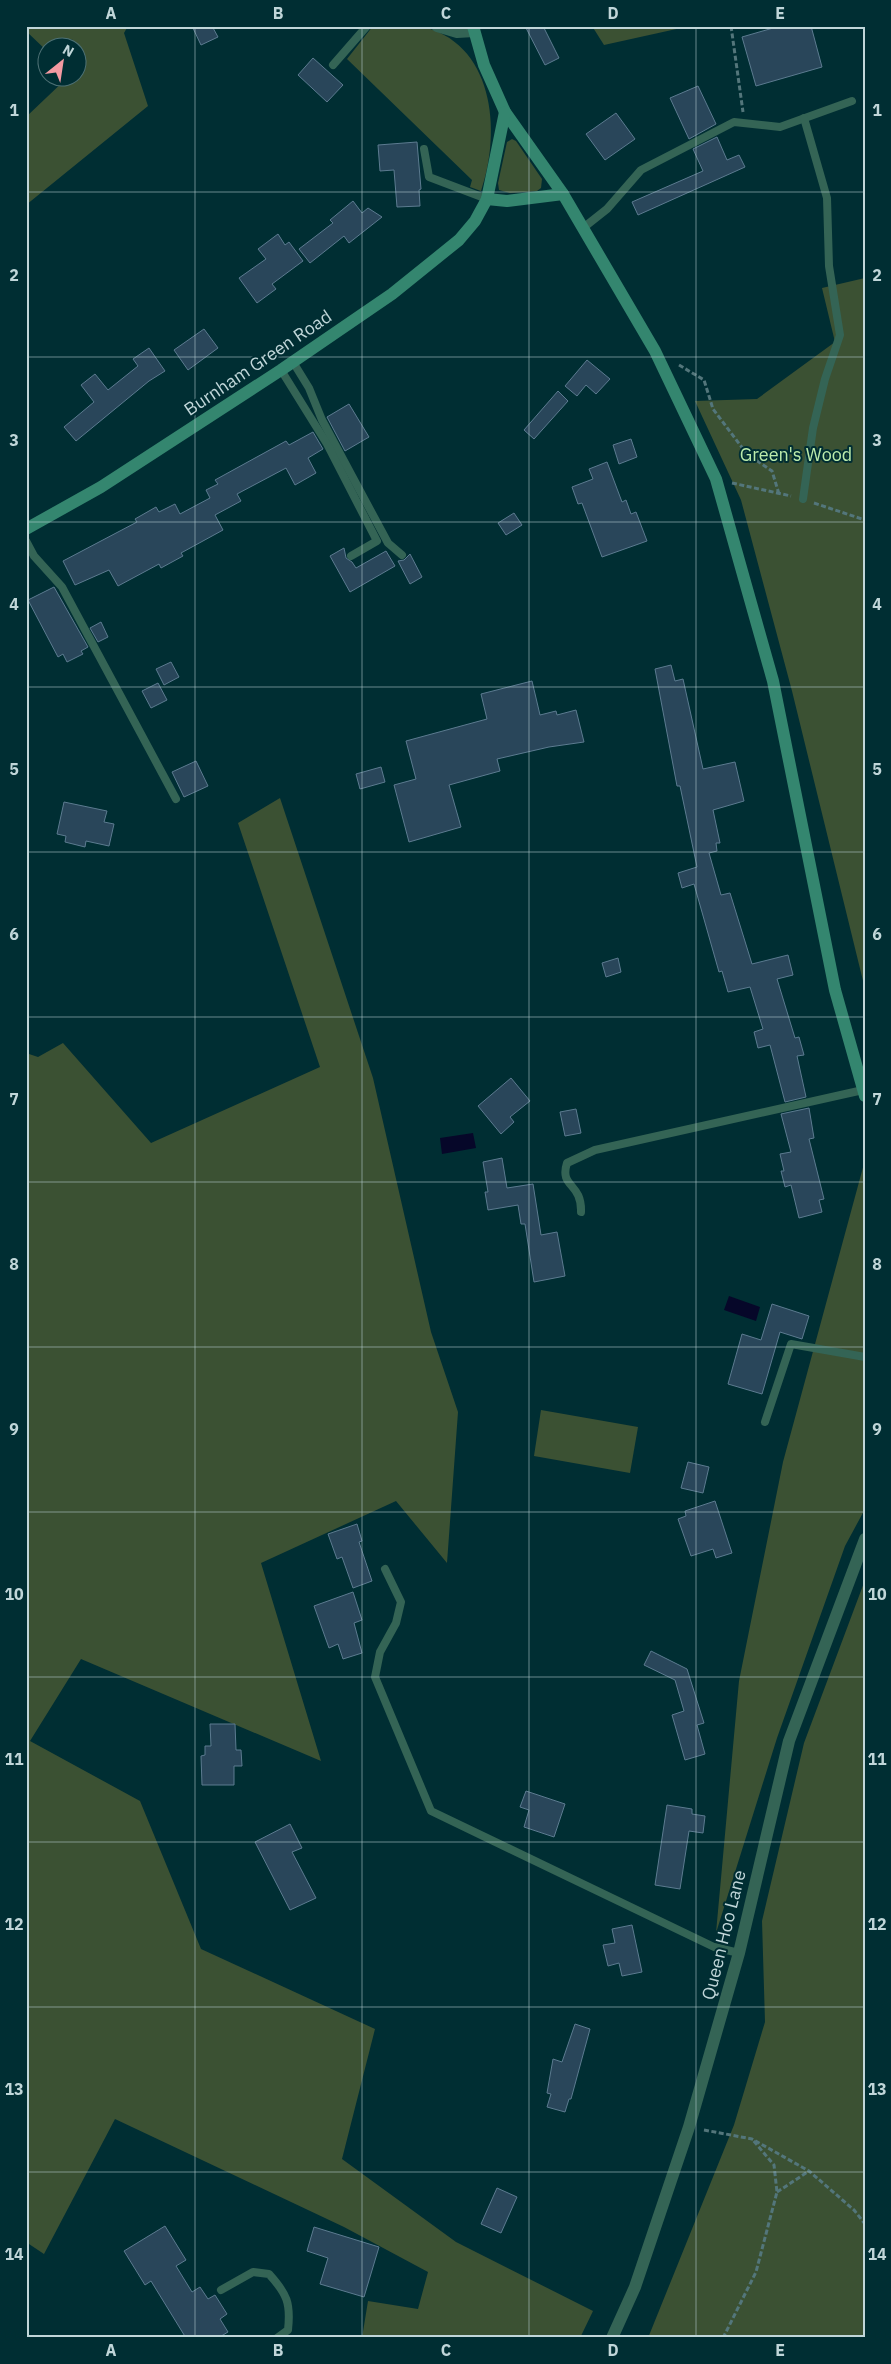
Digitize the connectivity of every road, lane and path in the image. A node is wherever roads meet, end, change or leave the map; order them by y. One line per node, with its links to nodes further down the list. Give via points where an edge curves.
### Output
1 (367, 26): 5 (lane)
2 (437, 26): 4 (street, via 457,32)
3 (731, 26): 9 (path)
4 (474, 29): 7 (street, via 484,65)
5 (333, 65)
6 (852, 101): 8 (lane)
7 (505, 112): 11 (street); 12 (street, Burnham Green Road)
8 (804, 118): 9 (lane, via 780,127); 18 (lane, via 827,198 829,266 840,335 813,428)
9 (745, 123): 13 (lane, via 734,122 641,170 607,209)
10 (424, 149): 12 (lane, via 429,177)
11 (563, 194): 12 (street, via 507,201); 13 (street)
12 (487, 199): 15 (street, Burnham Green Road, via 476,221 460,240 392,294)
13 (583, 228): 14 (street)
14 (655, 351): 17 (path, via 704,380 713,409 747,454 772,471); 24 (street, via 716,479 773,681 835,990)
15 (293, 362): 16 (street, Burnham Green Road); 21 (lane, via 388,543)
16 (281, 370): 19 (street, Burnham Green Road, via 101,487); 22 (lane, via 327,444 377,541)
17 (779, 494)
18 (804, 499)
19 (26, 529)
20 (26, 541): 23 (lane, via 34,556 62,587)
21 (402, 555)
22 (351, 556)
23 (176, 799)
24 (864, 1093): 25 (lane, via 595,1150 567,1163 564,1172 565,1179 578,1191)
25 (581, 1212)
26 (865, 1357): 27 (lane, via 791,1344)
27 (765, 1422)
28 (865, 1540): 30 (street, Queen Hoo Lane, via 789,1741)
29 (385, 1569): 30 (lane, via 401,1602 396,1623 380,1652 375,1677 431,1812 714,1947)
30 (739, 1953): 31 (street, Queen Hoo Lane)
31 (690, 2127): 32 (path); 38 (street, Queen Hoo Lane, via 635,2287)
32 (752, 2139): 33 (path); 34 (path, via 774,2165)
33 (809, 2172): 34 (path); 35 (path, via 854,2210)
34 (777, 2192): 39 (path, via 756,2272)
35 (865, 2224)
36 (221, 2290): 37 (lane, via 254,2272 269,2274 282,2288 290,2308 288,2330)
37 (277, 2338)
38 (612, 2338)
39 (723, 2338)

